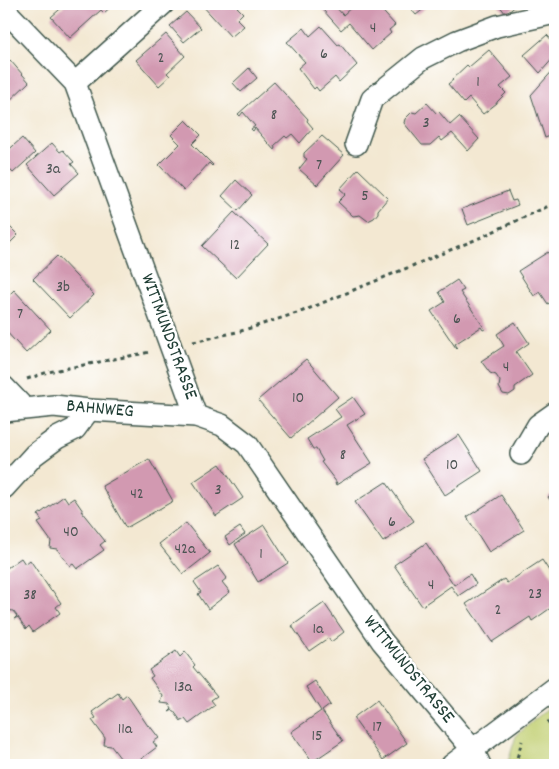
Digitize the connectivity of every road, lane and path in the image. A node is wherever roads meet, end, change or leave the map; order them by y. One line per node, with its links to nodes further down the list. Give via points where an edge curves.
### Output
1 (163, 4): 4 (street)
2 (4, 9): 4 (street, WITTMUNDSTRASSE)
3 (555, 13): 5 (street, via 497,26 456,41 424,58 372,99)
4 (74, 83): 7 (street, WITTMUNDSTRASSE)
5 (356, 144)
6 (555, 203): 7 (path, via 477,239 303,310 241,331)
7 (172, 347): 8 (path, via 48,372); 12 (street, WITTMUNDSTRASSE)
8 (12, 384): 9 (street)
9 (14, 409): 10 (street, BAHNWEG, via 54,406)
10 (89, 410): 12 (street, BAHNWEG); 14 (street, via 75,429 34,455)
11 (555, 413): 13 (street, via 538,424)
12 (196, 416): 17 (street, WITTMUNDSTRASSE, via 222,425 247,444 382,641)
13 (521, 454)
14 (4, 488)
15 (555, 688): 17 (street)
16 (523, 737): 19 (path)
17 (477, 757): 18 (street)
18 (452, 765)
19 (515, 765)

